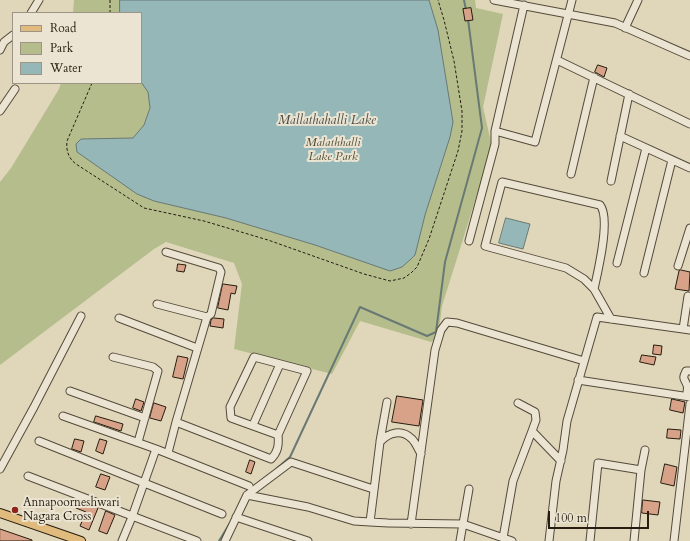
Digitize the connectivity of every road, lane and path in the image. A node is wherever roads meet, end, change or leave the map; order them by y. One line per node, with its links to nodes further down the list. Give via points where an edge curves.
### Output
1 (39, 0): 8 (street)
2 (110, 0): 9 (path)
3 (438, 0): 17 (path, via 454,61 462,111 462,131 458,151 420,263 411,273 399,280 390,281 364,274 204,220 144,208 76,164 68,154 67,141)
4 (494, 0): 7 (street)
5 (572, 0): 10 (street)
6 (638, 0): 11 (street)
7 (524, 5): 10 (street); 22 (street)
8 (32, 12)
9 (110, 12)
10 (567, 14): 11 (street, via 615,23); 15 (street)
11 (625, 28): 14 (street)
12 (12, 36): 13 (street, via 4,42)
13 (0, 50)
14 (690, 56)
15 (557, 60): 16 (street); 22 (street, via 535,142)
16 (594, 77): 19 (street); 27 (street)
17 (92, 84)
18 (15, 89): 20 (street)
19 (629, 94): 21 (street); 23 (street)
20 (0, 111)
21 (690, 124)
22 (494, 131): 30 (street, via 495,144)
23 (620, 136): 24 (street); 28 (street)
24 (646, 148): 25 (street); 32 (street)
25 (672, 160): 26 (street); 34 (street)
26 (690, 168)
27 (571, 174)
28 (611, 181)
29 (690, 228): 33 (street)
30 (469, 241)
31 (166, 252): 39 (street, via 219,268 221,272 211,314)
32 (617, 263)
33 (678, 266)
34 (644, 273)
35 (594, 288): 35 (street, via 566,268 485,246 502,182 600,205 604,214 603,246); 41 (street)
36 (688, 296): 42 (street)
37 (157, 304): 39 (street)
38 (81, 316): 68 (street)
39 (207, 317): 43 (street)
40 (119, 318): 43 (street)
41 (611, 319): 42 (street); 45 (street, via 597,317)
42 (686, 329)
43 (197, 348): 56 (street)
44 (113, 357): 55 (street, via 153,367 158,371)
45 (584, 361): 48 (street); 66 (street, via 447,322 441,330 435,350)
46 (280, 364): 57 (street); 57 (street, via 254,357 230,407 231,418); 59 (street, via 307,371)
47 (690, 371): 50 (street, via 684,373)
48 (578, 380): 50 (street); 67 (street, via 567,421)
49 (70, 391): 55 (street)
50 (688, 397)
51 (387, 402): 62 (street)
52 (518, 403): 58 (street, via 534,412 536,420)
53 (690, 404): 95 (street)
54 (63, 416): 61 (street)
55 (145, 418): 61 (street)
56 (176, 422): 59 (street, via 271,459 277,450); 65 (street)
57 (253, 425): 59 (street)
58 (532, 431): 67 (street); 84 (street, via 513,481)
59 (278, 435)
60 (39, 441): 71 (street)
61 (138, 442): 63 (street)
62 (380, 442): 66 (street, via 392,432 403,434 412,439); 73 (street)
63 (156, 448): 65 (street); 71 (street)
64 (645, 450): 69 (street)
65 (168, 453): 72 (street)
66 (420, 454): 81 (street)
67 (561, 461): 92 (street)
68 (0, 469)
69 (642, 470): 93 (street, via 598,463); 94 (street)
70 (28, 476): 78 (street)
71 (145, 482): 77 (street); 78 (street)
72 (249, 486)
73 (373, 489): 75 (street, via 291,462); 80 (street)
74 (469, 489): 82 (street)
75 (247, 495): 79 (street); 80 (street, via 354,521)
76 (0, 513): 83 (main road)
77 (222, 514)
78 (132, 517): 86 (street); 87 (street)
79 (236, 517): 88 (street); 89 (street)
80 (370, 522): 81 (street)
81 (411, 524): 82 (street)
82 (463, 524): 84 (street); 90 (street)
83 (61, 537): 85 (main road)
84 (503, 538): 91 (street)
85 (81, 541)
86 (122, 541)
87 (198, 541)
88 (225, 541)
89 (308, 541)
90 (460, 541)
91 (512, 541)
92 (549, 541)
93 (590, 541)
94 (634, 541)
95 (674, 541)

